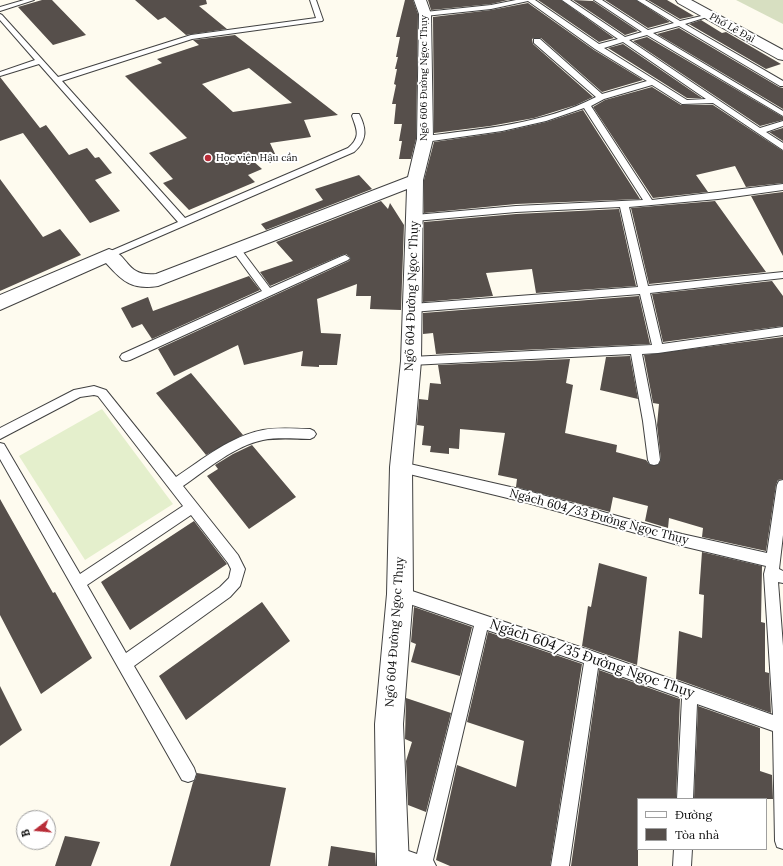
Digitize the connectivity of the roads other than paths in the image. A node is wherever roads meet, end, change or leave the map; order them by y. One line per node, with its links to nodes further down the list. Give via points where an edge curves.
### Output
1 (31, 0): 10 (lane)
2 (313, 0): 22 (lane, via 320,20 185,38)
3 (420, 0): 11 (street, Ngõ 606 Đường Ngọc Thụy)
4 (526, 0): 11 (lane, via 491,7)
5 (531, 0): 18 (lane)
6 (565, 0): 16 (lane)
7 (597, 0): 15 (lane)
8 (640, 0): 14 (lane)
9 (682, 0): 12 (street, Phố Lê Đại)
10 (0, 9)
11 (425, 14): 32 (street, Ngõ 606 Đường Ngọc Thụy)
12 (708, 15): 14 (lane); 19 (street, Phố Lê Đại)
13 (0, 16): 20 (lane)
14 (679, 23): 15 (lane); 24 (lane)
15 (648, 33): 16 (lane); 28 (lane)
16 (622, 40): 18 (lane); 26 (lane)
17 (537, 42): 25 (lane)
18 (598, 47): 23 (lane)
19 (783, 56)
20 (40, 61): 21 (lane); 22 (lane)
21 (0, 74)
22 (56, 80): 39 (lane)
23 (653, 82): 25 (lane); 26 (lane, via 685,102)
24 (783, 84)
25 (601, 98): 27 (lane)
26 (715, 101): 31 (lane)
27 (586, 105): 32 (lane, via 502,129); 36 (lane)
28 (783, 114)
29 (356, 116): 39 (lane, via 362,137 359,144 351,150)
30 (783, 123): 31 (lane)
31 (760, 131): 33 (lane)
32 (425, 139): 34 (street, Ngõ 606 Đường Ngọc Thụy)
33 (783, 147)
34 (415, 180): 38 (street, Ngõ 604 Đường Ngọc Thụy); 40 (street)
35 (783, 187): 36 (lane)
36 (648, 202): 37 (lane)
37 (624, 204): 38 (lane, via 516,209); 44 (lane)
38 (415, 218): 47 (street, Ngõ 604 Đường Ngọc Thụy)
39 (184, 223): 41 (lane)
40 (236, 250): 41 (street, via 158,280 144,282 132,279); 45 (lane)
41 (109, 255): 46 (street)
42 (345, 258): 45 (lane)
43 (783, 276): 44 (lane)
44 (643, 290): 47 (lane); 49 (lane)
45 (269, 292): 51 (lane)
46 (0, 303)
47 (412, 308): 52 (street, Ngõ 604 Đường Ngọc Thụy)
48 (783, 331): 49 (lane)
49 (658, 349): 50 (lane)
50 (636, 350): 52 (lane); 56 (lane)
51 (126, 357)
52 (411, 361): 57 (street, Ngõ 604 Đường Ngọc Thụy)
53 (0, 434): 58 (lane, via 78,393 94,390 102,393)
54 (310, 434): 58 (lane, via 262,435 244,441)
55 (0, 448): 62 (lane)
56 (654, 460)
57 (401, 467): 61 (lane, Ngách 604/33 Đường Ngọc Thụy, via 528,497 682,540); 63 (street, Ngõ 604 Đường Ngọc Thụy)
58 (174, 485): 60 (lane)
59 (783, 485): 61 (lane)
60 (192, 507): 62 (lane); 66 (lane, via 233,559 238,569 235,581 225,592)
61 (776, 571): 68 (lane)
62 (78, 583): 66 (lane)
63 (400, 594): 64 (lane, Ngách 604/35 Đường Ngọc Thụy); 73 (street, Ngõ 604 Đường Ngọc Thụy, via 389,724)
64 (482, 621): 65 (lane, Ngách 604/35 Đường Ngọc Thụy); 74 (lane)
65 (592, 658): 67 (lane, Ngách 604/35 Đường Ngọc Thụy); 75 (lane)
66 (124, 664): 69 (lane)
67 (690, 693): 68 (lane, Ngách 604/35 Đường Ngọc Thụy); 70 (lane)
68 (782, 727): 71 (lane)
69 (188, 774)
70 (686, 798)
71 (783, 841)
72 (683, 850): 76 (lane)
73 (393, 860): 74 (lane)
74 (425, 865)
75 (560, 866)
76 (682, 866)

